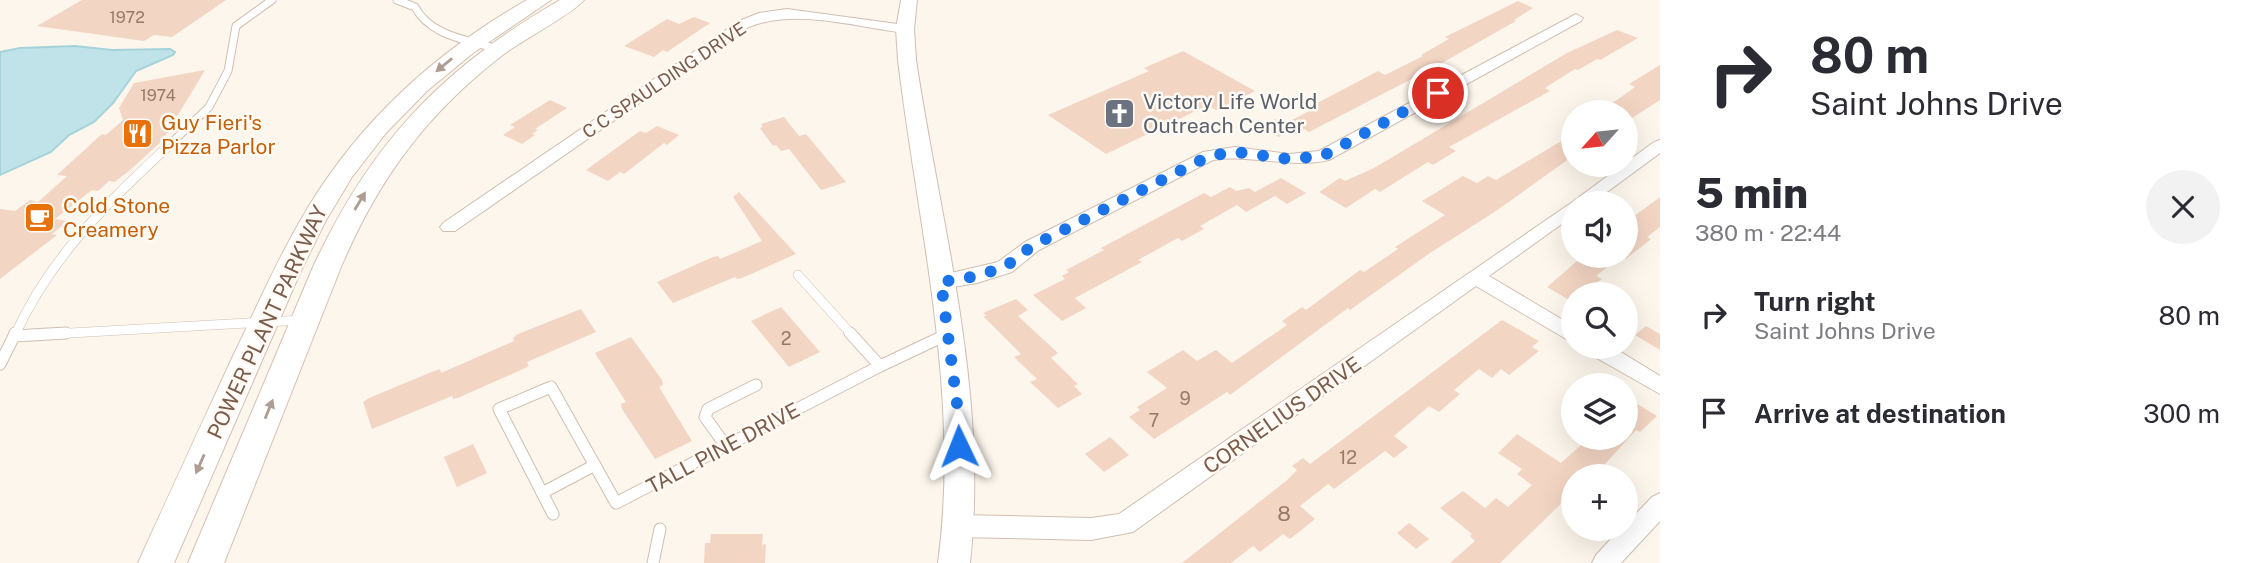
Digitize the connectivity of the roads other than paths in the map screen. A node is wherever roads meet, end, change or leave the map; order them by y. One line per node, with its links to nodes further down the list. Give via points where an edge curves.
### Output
1 (272, 0): 20 (lane, via 236,26 228,71 209,107 88,223 32,297)
2 (397, 0): 8 (lane, via 415,7 422,20 437,30)
3 (541, 0): 8 (main road, POWER PLANT PARKWAY)
4 (575, 0): 8 (main road, POWER PLANT PARKWAY)
5 (909, 0): 7 (street)
6 (1576, 18): 15 (street, via 1323,156 1289,159 1235,152 1209,156 1032,246 1005,267)
7 (905, 29): 12 (street, C C SPAULDING DRIVE, via 787,13 744,24); 15 (street)
8 (486, 46): 16 (main road, POWER PLANT PARKWAY, one-way to 8, via 351,216 390,153); 17 (main road, POWER PLANT PARKWAY, one-way to 17, via 450,60 401,103 359,150 314,218)
9 (1660, 145): 10 (street)
10 (1597, 191)
11 (1561, 217): 14 (street, CORNELIUS DRIVE)
12 (449, 227)
13 (799, 275): 23 (lane)
14 (1478, 278): 18 (street); 31 (street, CORNELIUS DRIVE, via 1124,524 1091,529)
15 (941, 282): 19 (street)
16 (305, 320): 17 (lane); 35 (main road, POWER PLANT PARKWAY, one-way to 16)
17 (264, 323): 20 (lane); 34 (main road, POWER PLANT PARKWAY, one-way to 34)
18 (1561, 328)
19 (948, 333): 23 (lane, TALL PINE DRIVE); 31 (street, via 959,419)
20 (14, 336): 22 (lane)
21 (1615, 359): 25 (street)
22 (0, 363)
23 (880, 366): 26 (lane, TALL PINE DRIVE)
24 (756, 385): 26 (lane, via 708,409 705,417)
25 (1660, 386)
26 (726, 446): 27 (lane, TALL PINE DRIVE, via 616,503)
27 (595, 465): 28 (lane); 28 (lane, TALL PINE DRIVE, via 551,387 499,410)
28 (542, 493): 30 (lane)
29 (1660, 504): 33 (street)
30 (553, 514)
31 (960, 526): 37 (street)
32 (660, 529): 36 (lane)
33 (1617, 560)
34 (156, 563)
35 (206, 563)
36 (653, 563)
37 (954, 563)

